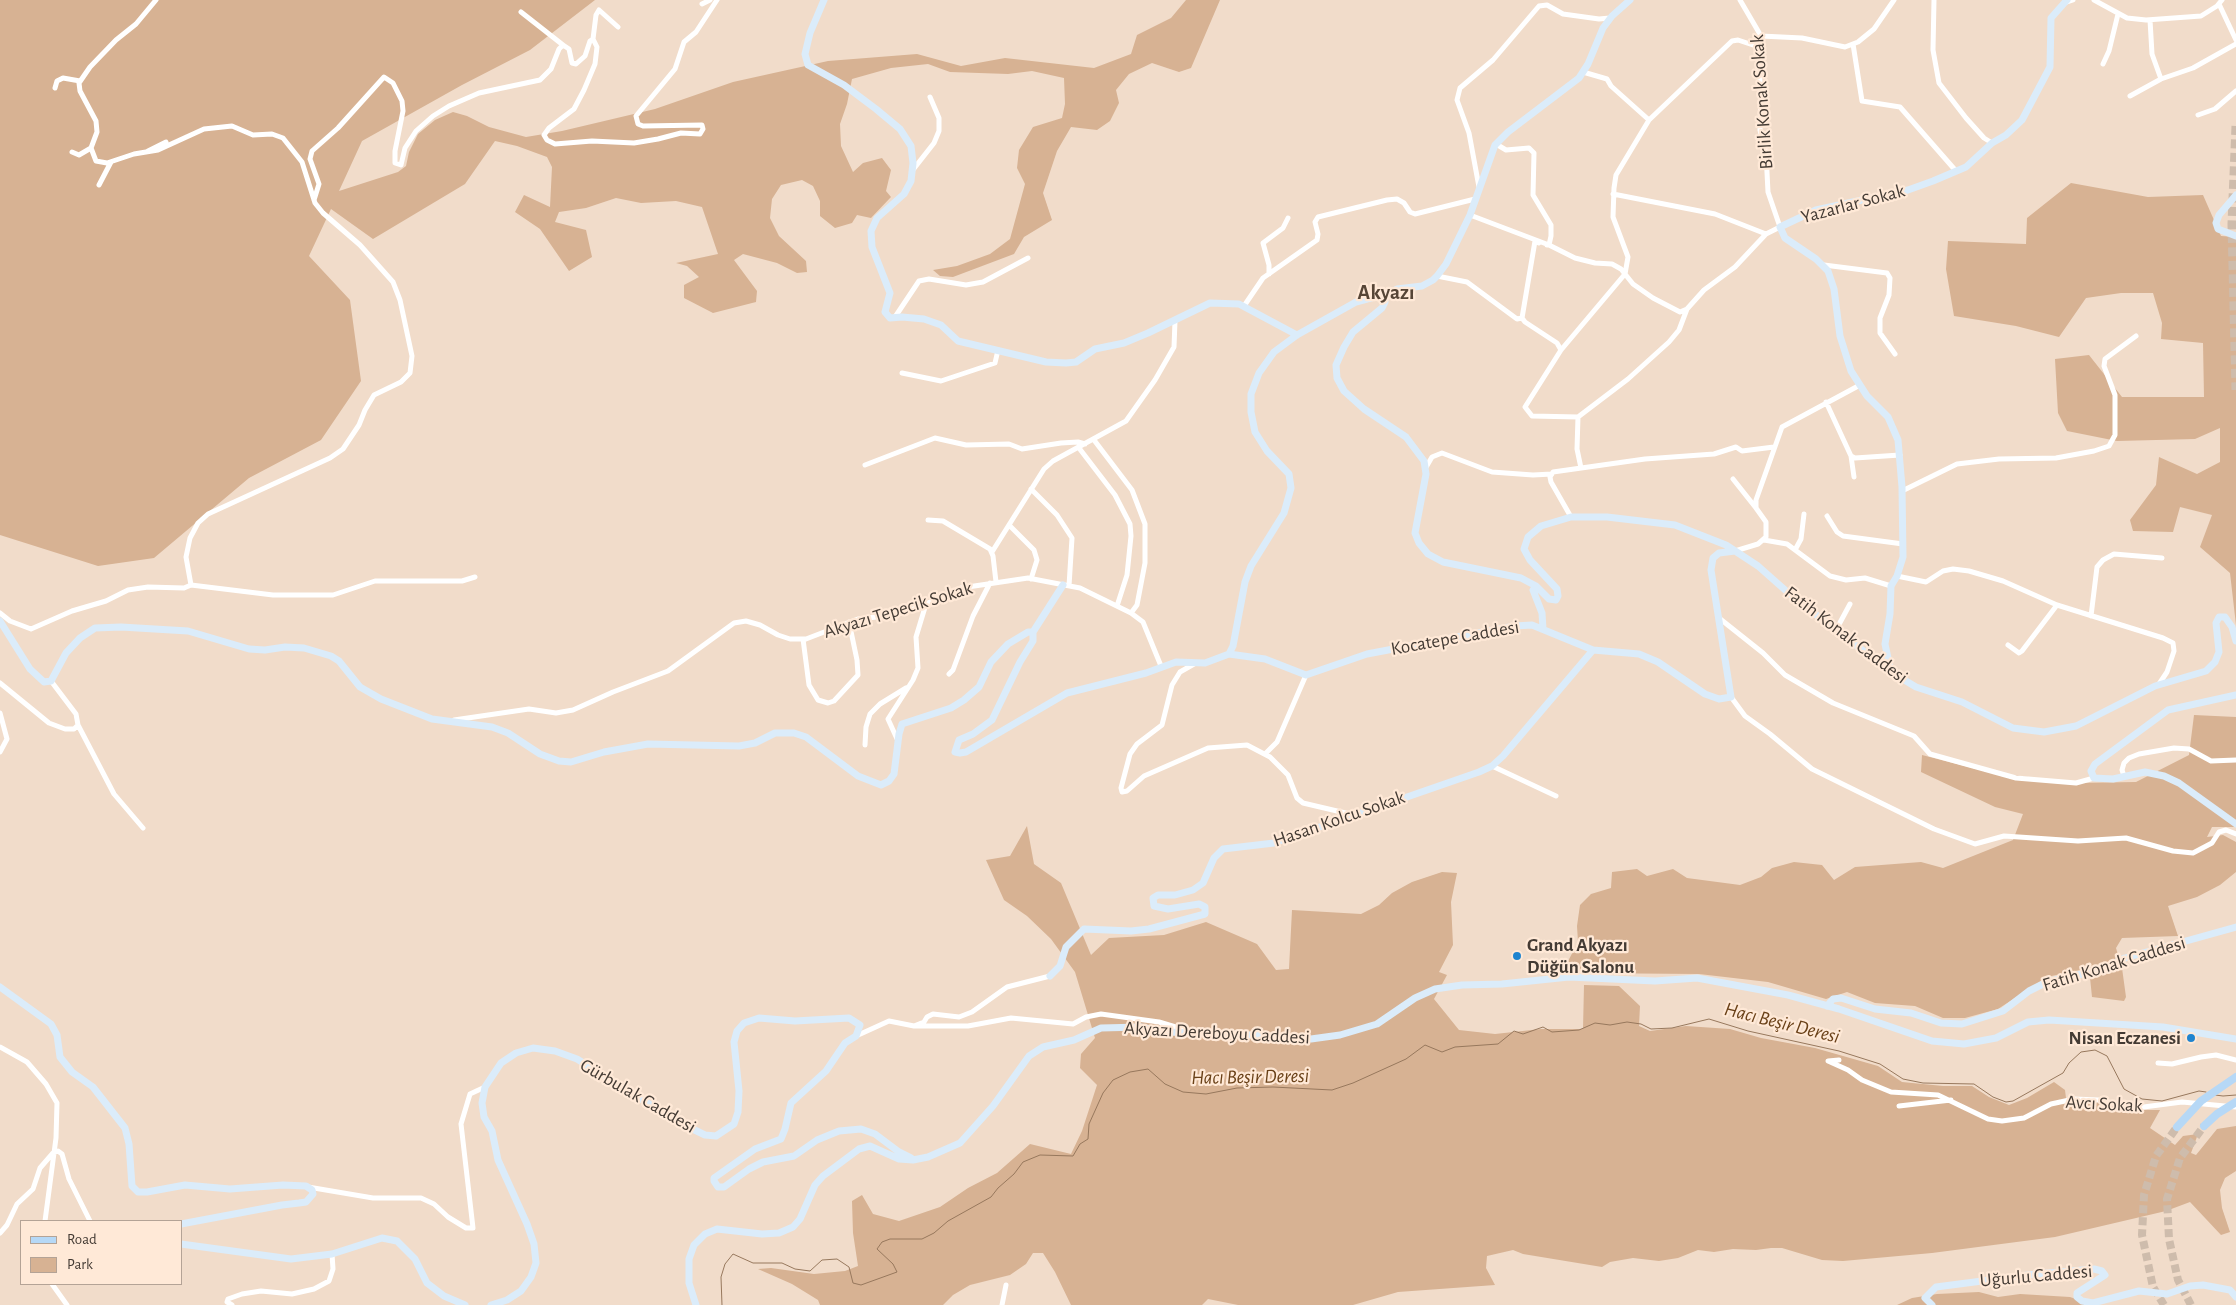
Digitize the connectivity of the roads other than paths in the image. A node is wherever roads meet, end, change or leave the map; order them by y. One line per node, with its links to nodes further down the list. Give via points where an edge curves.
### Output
1 (156, 0): 29 (street)
2 (710, 0): 14 (street)
3 (717, 0): 21 (street, via 696,32 684,42 675,69 636,116 638,124 643,126 702,125 700,134 681,132 634,143 592,141 555,144 547,140 544,135 549,128 574,109 584,90 595,64 597,46)
4 (824, 0): 44 (street, via 810,33 805,54 808,65 844,85 900,129 910,146)
5 (1630, 0): 17 (street)
6 (1740, 0): 20 (street, Birlik Konak Sokak)
7 (1894, 0): 23 (street, via 1874,29)
8 (1934, 0): 37 (street, via 1933,50 1939,83 1966,118)
9 (2073, 0): 11 (street)
10 (2094, 0): 16 (street)
11 (2065, 2): 37 (street, Yazarlar Sokak, via 2051,18 2050,67 2022,120)
12 (2221, 2): 18 (street, via 2201,16); 22 (street)
13 (1547, 3): 17 (street, via 1563,14); 46 (street, via 1539,6 1493,60 1457,94 1469,133)
14 (702, 4)
15 (521, 12): 24 (street)
16 (2118, 14): 18 (street); 26 (street)
17 (1610, 18): 27 (street)
18 (2150, 20): 28 (street, via 2152,54)
19 (618, 26): 21 (street, via 599,10)
20 (1761, 36): 23 (street, via 1802,38 1845,47); 25 (street, Birlik Konak Sokak)
21 (593, 39): 24 (street, via 585,56 576,64 572,63 569,50)
22 (2236, 42): 28 (street, via 2193,68)
23 (1853, 44): 43 (street, via 1862,101 1900,107)
24 (563, 45): 50 (street, via 551,69 540,80 479,93 433,116 416,131 405,148 401,166 395,164 395,151 403,112 402,101 393,82 384,77 338,128 312,151 310,159 319,184)
25 (1760, 46): 35 (street, via 1732,41); 55 (street, Birlik Konak Sokak, via 1760,130 1766,153 1768,192)
26 (2103, 64)
27 (1583, 72): 35 (street, via 1607,79); 38 (street, via 1569,87)
28 (2161, 79): 32 (street)
29 (80, 81): 30 (street, via 63,78 57,81); 39 (street, via 80,91 96,121 97,132)
30 (55, 88)
31 (2236, 91): 34 (street, via 2215,109)
32 (2130, 96)
33 (930, 97): 44 (street, via 939,118 939,131)
34 (2198, 115)
35 (1649, 120): 47 (street, via 1616,175)
36 (166, 142): 41 (street)
37 (1992, 143): 43 (street, Yazarlar Sokak, via 1966,167)
38 (1496, 144): 46 (street); 58 (street, via 1506,150 1530,148 1534,153 1533,195 1551,225)
39 (90, 148): 40 (street, via 80,155); 42 (street, via 96,161)
40 (72, 152)
41 (145, 152): 42 (street); 50 (street, via 158,150 204,129 232,126 253,135 272,134 283,138 302,162)
42 (112, 161): 45 (street)
43 (1956, 171): 55 (street, Yazarlar Sokak, via 1908,190 1816,210)
44 (912, 172): 67 (street, via 904,194 877,218 870,231 872,247 890,293 885,312 890,318)
45 (99, 185)
46 (1479, 188): 49 (street)
47 (1614, 194): 56 (street, via 1716,214); 62 (street, via 1613,217 1628,257)
48 (2236, 195): 52 (street)
49 (1475, 199): 53 (street); 61 (street, via 1415,214 1397,199 1318,217 1317,240)
50 (314, 200): 109 (street, via 393,282 412,356 410,373 401,382 374,395 360,425 343,449 208,514 198,523 190,538 186,558)
51 (2236, 202): 52 (street)
52 (2228, 205): 57 (street, via 2218,215 2216,223 2218,229)
53 (1470, 215): 58 (street); 63 (street)
54 (1288, 218): 61 (street, via 1283,228 1262,243)
55 (1780, 227): 56 (street, Yazarlar Sokak); 60 (street, Birlik Konak Sokak, via 1785,238)
56 (1766, 234): 66 (street, Yazarlar Sokak, via 1735,267 1704,290)
57 (2236, 236)
58 (1549, 245): 62 (street, via 1575,258 1612,264); 68 (street, via 1534,241)
59 (1028, 258): 67 (street, via 983,282 966,285 929,279 919,281)
60 (1824, 265): 74 (street, via 1887,273 1890,278 1889,295 1880,318 1880,333); 76 (street, via 1834,289 1840,336 1851,371)
61 (1269, 274): 65 (street)
62 (1625, 274): 66 (street, via 1652,298 1680,312); 73 (street)
63 (1438, 276): 64 (street, via 1422,286 1397,289); 68 (street, via 1467,282 1517,319)
64 (1383, 297): 70 (street, via 1356,302); 87 (street, via 1382,308 1353,332 1344,346 1336,366 1337,378 1344,391 1364,409 1406,437 1424,461)
65 (1244, 306): 69 (street, via 1210,303); 70 (street)
66 (1687, 309): 78 (street, Yazarlar Sokak, via 1679,330 1669,342)
67 (895, 318): 72 (street, via 924,319 941,325 958,341)
68 (1522, 318): 73 (street, via 1557,343)
69 (1175, 321): 72 (street, via 1124,343 1095,349 1076,362 1046,362); 79 (street, via 1174,347 1154,380 1126,421)
70 (1298, 335): 130 (street, via 1274,352 1259,372 1251,394 1250,412 1255,432 1267,451 1289,474 1291,488 1284,513 1251,566 1245,582 1234,646)
71 (2136, 336): 92 (street, via 2105,359 2104,366 2115,395 2114,435 2109,446 2056,458 1957,464)
72 (998, 350): 75 (street, via 995,362 941,381)
73 (1561, 350): 78 (street, via 1525,406 1532,416)
74 (1895, 354)
75 (902, 373)
76 (1860, 384): 77 (street); 83 (street, via 1895,430)
77 (1826, 402): 81 (street, via 1786,423); 84 (street)
78 (1578, 417): 86 (street, via 1577,450)
79 (1094, 440): 80 (street); 118 (street, via 1132,490 1145,524 1145,563 1137,605)
80 (1085, 444): 82 (street); 85 (street, via 1060,443 1022,450 1009,444 966,445 935,438)
81 (1774, 446): 86 (street, via 1742,452 1736,447 1708,455); 93 (street)
82 (1079, 448): 91 (street, via 1053,461); 116 (street, via 1115,495 1130,524 1127,575)
83 (1900, 455): 84 (street); 92 (street)
84 (1851, 456): 89 (street)
85 (865, 466)
86 (1581, 468): 88 (street)
87 (1425, 469): 88 (street, via 1432,457 1442,453 1492,472); 111 (street, via 1423,499 1415,533 1428,554 1443,562 1521,578)
88 (1552, 474): 96 (street, via 1551,482)
89 (1854, 477)
90 (1733, 479): 93 (street)
91 (1031, 489): 98 (street); 110 (street, via 1057,514 1072,538)
92 (1902, 491): 100 (street)
93 (1756, 508): 99 (street, via 1766,522)
94 (1804, 514): 101 (street)
95 (1827, 516): 100 (street, via 1843,536)
96 (1570, 517): 102 (street, Fatih Konak Caddesi, via 1607,517 1675,525 1726,544); 111 (street, Fatih Konak Caddesi, via 1541,526 1528,538 1524,549 1557,589 1556,600 1549,599)
97 (928, 520): 103 (street, via 943,521)
98 (1008, 525): 103 (street); 107 (street, via 1034,550 1037,560)
99 (1764, 540): 101 (street, via 1787,544); 102 (street)
100 (1903, 544): 105 (street)
101 (1795, 550): 112 (street, via 1830,576 1846,580 1865,578)
102 (1735, 551): 120 (street, via 1719,554 1710,570); 124 (street, Fatih Konak Caddesi)
103 (992, 552): 108 (street)
104 (2162, 558): 119 (street, via 2114,554 2103,560 2097,567)
105 (1897, 576): 112 (street); 115 (street, via 1926,582 1943,571 1969,571 2003,581)
106 (475, 577): 109 (street, via 462,581 375,581 333,595 273,595)
107 (1031, 579): 108 (street, Akyazı Tepecik Sokak); 110 (street, Akyazı Tepecik Sokak)
108 (993, 582): 113 (street, Akyazı Tepecik Sokak, via 961,588); 134 (street, via 973,616)
109 (191, 585): 117 (street, via 128,590 31,629 10,621)
110 (1066, 585): 116 (street, Akyazı Tepecik Sokak, via 1080,588); 125 (street)
111 (1536, 586): 123 (street, via 1532,590 1542,613)
112 (1891, 586): 133 (street, via 1885,644)
113 (926, 604): 122 (street, Akyazı Tepecik Sokak, via 895,615 878,615); 139 (street, via 916,637 918,668)
114 (1850, 604): 124 (street)
115 (2057, 605): 119 (street); 128 (street, via 2022,651 2019,653)
116 (1117, 606): 118 (street, Akyazı Tepecik Sokak)
117 (0, 613)
118 (1131, 613): 132 (street, Akyazı Tepecik Sokak, via 1143,622)
119 (2090, 616): 138 (street, via 2173,643 2174,651 2167,672)
120 (1719, 618): 141 (street); 152 (street, via 1785,675 1833,703 1914,736 1930,754 2016,778 2076,783)
121 (0, 620): 136 (street, via 30,669 44,682)
122 (849, 622): 126 (street, Akyazı Tepecik Sokak); 126 (street, via 858,675 834,701 818,700 808,685)
123 (1542, 629): 129 (street, Kocatepe Caddesi); 135 (street, Kocatepe Caddesi, via 1532,625 1515,626 1367,654)
124 (1836, 630): 133 (street, Fatih Konak Caddesi)
125 (1034, 632): 132 (street, via 1033,641 992,720 959,740 955,752 966,752 1067,693 1146,673); 145 (street, via 1008,644 991,662 979,687 964,700 951,708 902,724)
126 (803, 639): 143 (street, Akyazı Tepecik Sokak, via 778,635 746,621 734,623 668,671 573,710 529,709)
127 (2236, 641): 138 (street, Fatih Konak Caddesi, via 2225,617 2219,618 2216,623 2219,652 2215,662 2206,671)
128 (2008, 645)
129 (1593, 650): 141 (street, Kocatepe Caddesi, via 1639,654 1658,662 1705,694 1719,699); 150 (street, Hasan Kolcu Sokak)
130 (1229, 654): 131 (street, via 1205,663); 135 (street, via 1264,659)
131 (1197, 662): 132 (street); 148 (street, via 1180,672 1172,685 1162,725 1137,744 1130,754 1122,792 1144,776 1208,748 1247,745)
132 (1161, 666)
133 (1891, 672): 138 (street, Fatih Konak Caddesi, via 1916,687 1962,702 2013,728 2044,732 2076,726)
134 (949, 674)
135 (1306, 676): 148 (street, via 1277,742)
136 (52, 681): 143 (street, via 66,653 95,628 180,630 249,649 304,648 331,656 360,687 381,699); 144 (street, via 76,714)
137 (0, 683): 144 (street, via 50,723 65,729 74,729)
138 (2159, 684)
139 (908, 687): 145 (street, via 888,719); 146 (street, via 870,714)
140 (2236, 695): 152 (street, via 2168,710 2095,764 2091,771)
141 (1731, 698): 157 (street, via 1745,716 1812,770 1926,825 1975,844 2004,836 2078,841 2126,838 2172,851 2193,853 2212,843 2219,832 2226,830)
142 (0, 713): 147 (street, via 7,739)
143 (444, 721): 145 (street, via 492,727 508,733 540,754 571,762 648,744 739,746 755,743 774,733 794,733 806,738 858,776 881,785 894,774)
144 (78, 725): 156 (street, via 114,794)
145 (898, 741)
146 (865, 745)
147 (0, 752)
148 (1265, 754): 154 (street, via 1288,775 1297,798 1303,803)
149 (2236, 760): 151 (street, via 2211,761 2190,749 2174,748 2129,758 2122,770)
150 (1492, 766): 153 (street); 154 (street, Hasan Kolcu Sokak, via 1393,804)
151 (2124, 776): 152 (street); 155 (street, via 2145,772 2164,776 2180,783)
152 (2094, 778)
153 (1556, 796)
154 (1354, 815): 159 (street, Hasan Kolcu Sokak, via 1274,843 1223,849 1214,858 1203,883 1193,890 1176,895 1158,894 1153,898 1154,906 1168,909 1199,904 1205,907 1206,914 1149,929 1084,929 1066,947 1060,966)
155 (2236, 824)
156 (143, 828)
157 (2236, 834)
158 (2236, 927): 161 (street, Fatih Konak Caddesi, via 2125,958 2100,970 2048,982 2003,1011 1962,1024 1940,1023 1911,1013 1875,1009 1841,998 1833,999)
159 (1050, 976): 162 (street, via 1008,987 972,1012 959,1017 933,1014)
160 (0, 987): 180 (street, via 51,1024 58,1035 60,1057 72,1072 93,1087 125,1128 132,1186 138,1192 185,1185 230,1189)
161 (1827, 1006): 163 (street, Akyazı Dereboyu Caddesi, via 1788,995 1697,978 1655,981 1569,978 1435,989 1415,998 1377,1024 1340,1035 1311,1039); 165 (street, Akyazı Dereboyu Caddesi, via 1932,1041 1964,1044 1996,1038 2028,1022 2049,1020 2163,1027)
162 (914, 1026): 163 (street, via 968,1026 1011,1018 1073,1024 1101,1014 1159,1022); 164 (street, via 889,1021)
163 (1198, 1033): 179 (street, Akyazı Dereboyu Caddesi, via 1141,1027 1101,1028 1074,1040 1043,1047 1029,1056 960,1143)
164 (856, 1036): 171 (street, Gürbulak Caddesi, via 860,1025 849,1018 794,1021 759,1018 744,1023 734,1042 738,1112 734,1124 716,1136 705,1135 678,1122 577,1059 555,1051 533,1048 516,1053 501,1064); 179 (street, via 845,1043 826,1071 791,1103 780,1139 754,1149 714,1181 718,1187 724,1187 763,1162 794,1156 817,1140 847,1130 861,1129 875,1134)
165 (2236, 1039)
166 (0, 1047): 178 (street, via 27,1062 57,1103)
167 (1839, 1060): 172 (street, Avcı Sokak, via 1828,1061 1891,1092 1938,1095)
168 (2236, 1060): 169 (street, via 2216,1055 2172,1064)
169 (2158, 1063)
170 (2236, 1078): 177 (main road, via 2213,1091)
171 (485, 1087): 180 (street, via 470,1094 461,1124 473,1228 466,1228 421,1198 373,1198); 193 (street, via 484,1117 492,1131 498,1160 527,1224 536,1263 532,1277 521,1291)
172 (1951, 1100): 174 (street); 175 (street, Avcı Sokak, via 1988,1119 2002,1122 2024,1118 2052,1104 2074,1099 2136,1108 2182,1102)
173 (2236, 1102): 176 (main road)
174 (1899, 1106)
175 (2236, 1107)
176 (2204, 1126)
177 (2176, 1127)
178 (53, 1153): 181 (street); 182 (street, via 58,1151 62,1154 69,1179); 184 (street, via 40,1168 33,1189 17,1204)
179 (913, 1160): 194 (street, via 899,1159 870,1146 858,1149 823,1176 793,1226 779,1233 717,1229 705,1234 694,1245 688,1259)
180 (306, 1186): 183 (street, via 313,1194 306,1202)
181 (45, 1220)
182 (90, 1220)
183 (182, 1224)
184 (0, 1233)
185 (182, 1244): 186 (street, via 291,1259)
186 (332, 1254): 191 (street, via 333,1269 329,1281 314,1289 292,1294 261,1291 242,1294 228,1299); 192 (street, via 382,1238 397,1240 415,1259 427,1282 444,1296)
187 (53, 1285): 190 (street)
188 (1006, 1285): 195 (street)
189 (2236, 1297): 196 (street, Uğurlu Caddesi, via 2230,1290 2203,1285 2167,1294 2138,1291 2093,1303 2082,1301 2076,1297 2077,1293 2105,1275 2102,1270 2094,1269 1936,1287 1925,1298)
190 (67, 1305)
191 (232, 1305)
192 (466, 1305)
193 (491, 1305)
194 (696, 1305)
195 (1002, 1305)
196 (1932, 1305)

